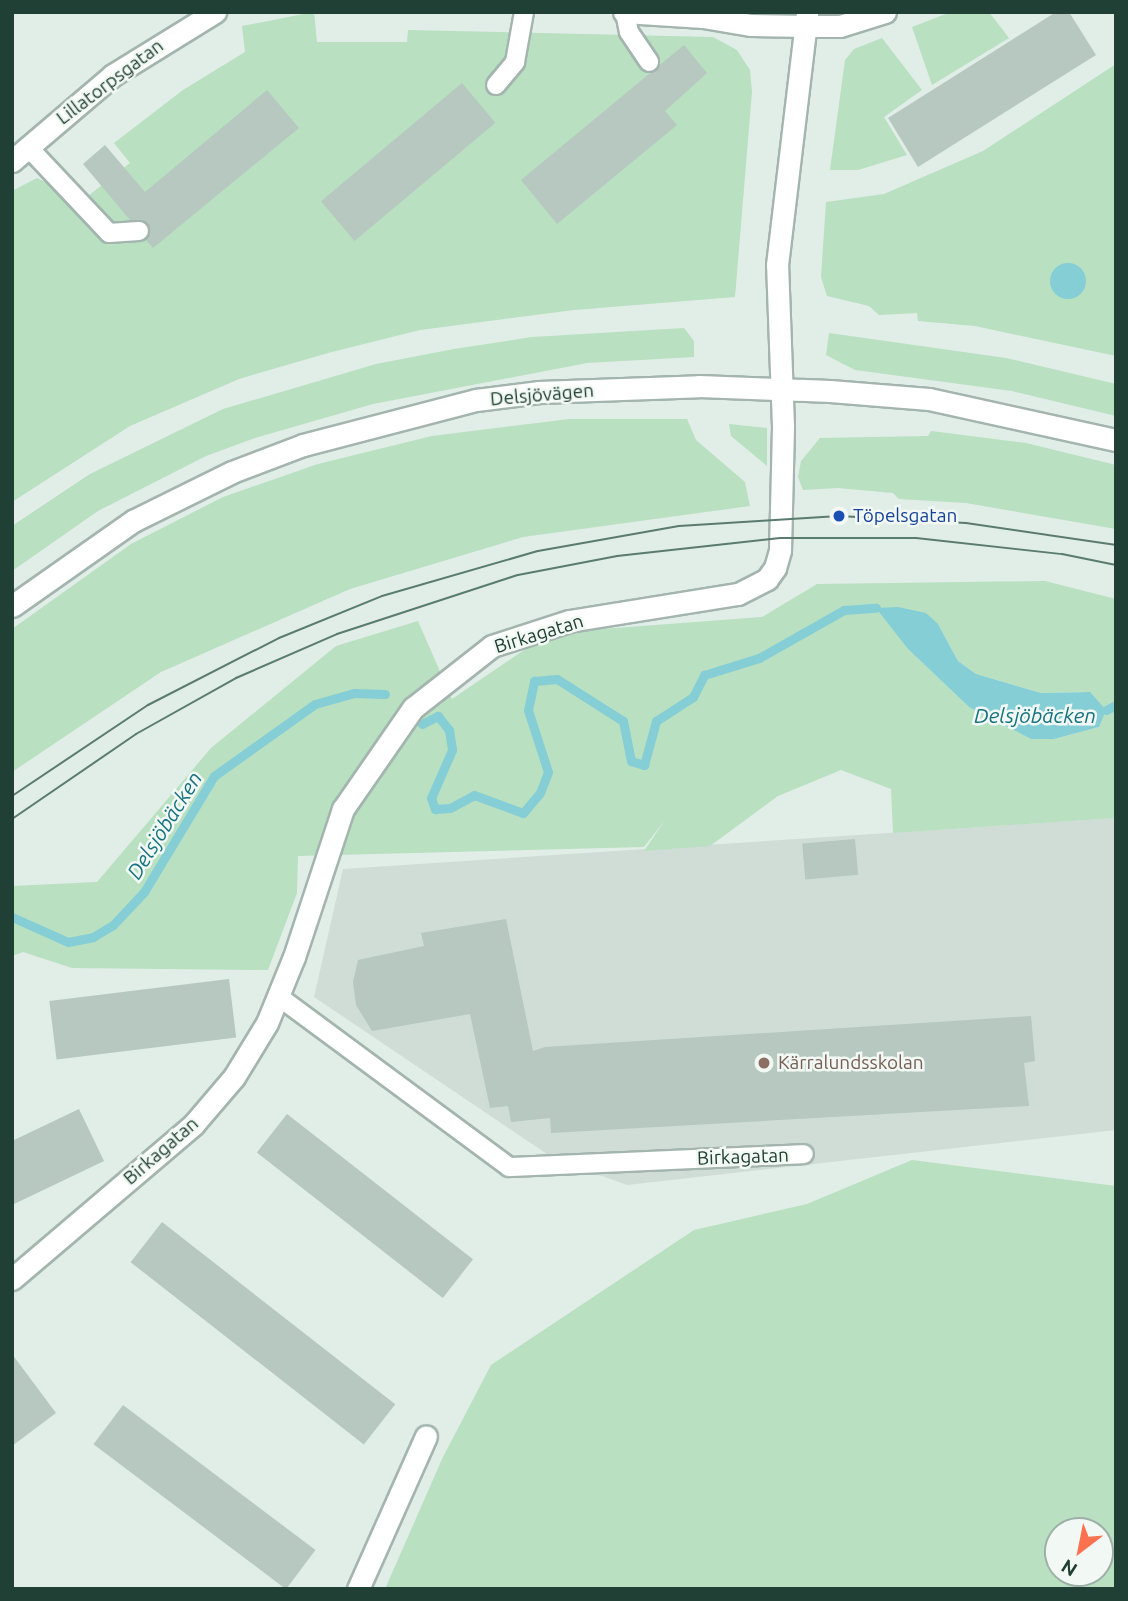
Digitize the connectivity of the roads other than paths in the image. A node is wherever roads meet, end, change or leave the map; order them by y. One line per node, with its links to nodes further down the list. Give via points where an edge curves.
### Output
1 (215, 12): 8 (street, Lillatorpsgatan, via 113,75)
2 (524, 12): 7 (lane, via 515,62)
3 (625, 12): 5 (street, via 751,25); 6 (lane, via 629,32)
4 (885, 12): 5 (street, via 840,26)
5 (806, 19): 10 (street, via 777,265)
6 (649, 62)
7 (496, 85)
8 (20, 154): 9 (lane, via 109,233)
9 (139, 231)
10 (779, 389): 11 (street, Delsjövägen, via 929,398); 12 (street, Delsjövägen, via 699,386 539,392 476,400 303,445 185,494 87,550); 13 (street, Birkagatan, via 780,550 766,579 738,593 569,621 492,646 443,680 397,726 343,809)
11 (1116, 440)
12 (12, 606)
13 (278, 996): 14 (lane, Birkagatan, via 509,1167); 15 (street, Birkagatan, via 234,1077 193,1125)
14 (804, 1154)
15 (12, 1279)
16 (426, 1436): 17 (street)
17 (358, 1589)

